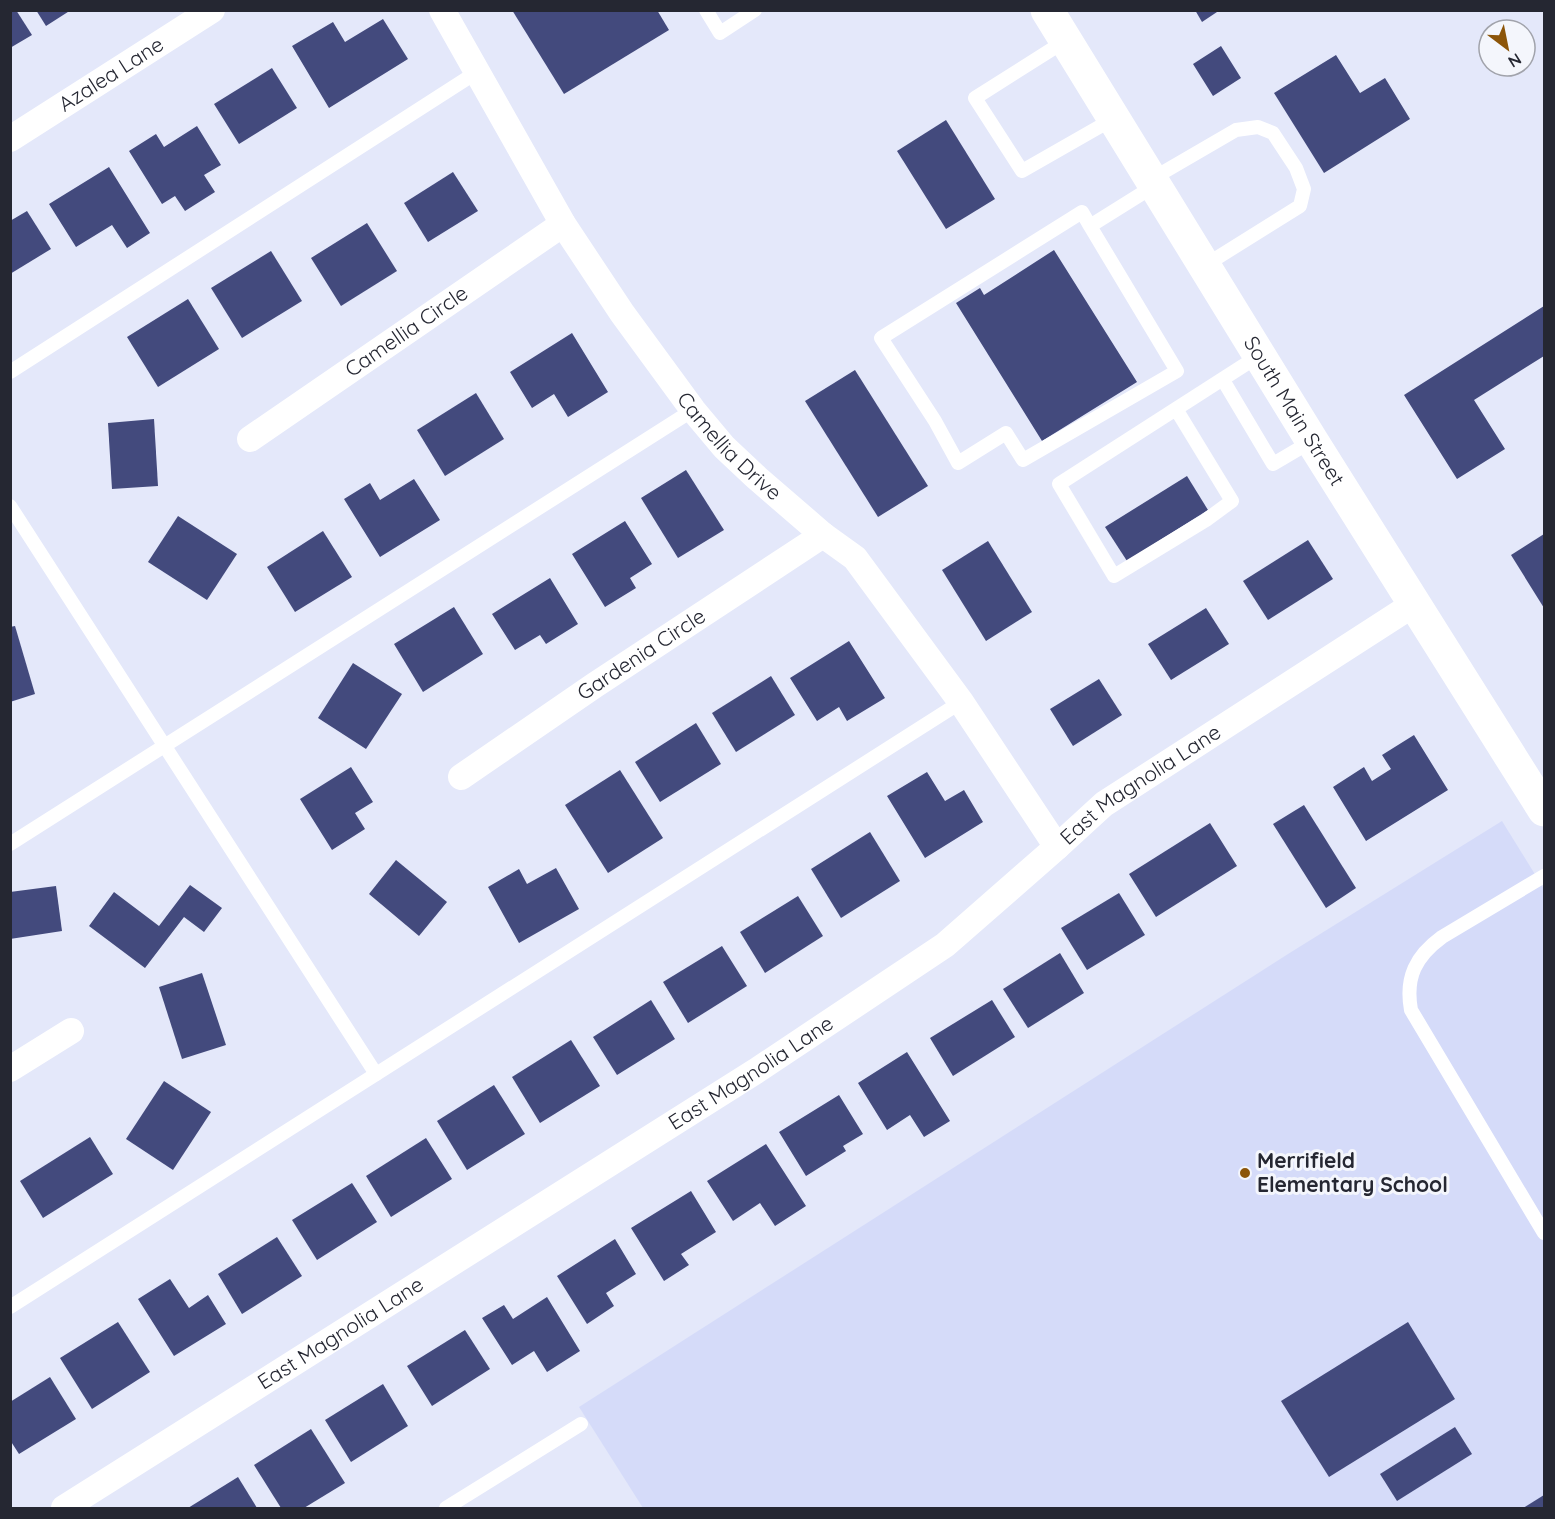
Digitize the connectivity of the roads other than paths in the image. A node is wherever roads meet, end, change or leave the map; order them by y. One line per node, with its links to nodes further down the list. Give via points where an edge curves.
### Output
1 (212, 10): 9 (street, Azalea Lane)
2 (442, 10): 7 (street, Camellia Drive)
3 (706, 10): 4 (lane, via 720,33)
4 (755, 10)
5 (1047, 10): 6 (main road, South Main Street)
6 (1065, 41): 8 (main road, South Main Street); 8 (lane, via 975,98 1022,171)
7 (477, 72): 11 (street, Camellia Drive); 15 (lane)
8 (1113, 119): 10 (main road, South Main Street)
9 (10, 138)
10 (1152, 183): 12 (lane); 13 (main road, South Main Street); 13 (lane, via 1236,130 1258,127 1273,133 1296,168 1304,189 1300,206)
11 (563, 224): 17 (street, Camellia Drive, via 621,313); 19 (street, Camellia Circle)
12 (1090, 226): 12 (lane, via 1082,212 881,338 958,463 1006,433 1023,460 1177,371)
13 (1204, 266): 14 (main road, South Main Street)
14 (1260, 356): 16 (lane); 20 (main road, South Main Street)
15 (10, 372)
16 (1222, 380): 18 (lane); 20 (lane, via 1274,464)
17 (693, 410): 22 (street, Camellia Drive, via 757,478); 25 (lane)
18 (1176, 410): 18 (lane, via 1059,484 1114,576 1232,501)
19 (250, 439)
20 (1312, 441): 23 (main road, South Main Street)
21 (10, 506): 25 (lane)
22 (823, 535): 24 (street, Camellia Drive, via 855,558); 26 (street, Gardenia Circle)
23 (1414, 604): 27 (main road, South Main Street); 29 (street, East Magnolia Lane, via 1104,804)
24 (961, 702): 29 (street, Camellia Drive); 33 (lane)
25 (164, 746): 28 (lane); 33 (lane)
26 (461, 777)
27 (1545, 810)
28 (10, 843)
29 (1057, 847): 37 (street, East Magnolia Lane, via 945,945 786,1051)
30 (1545, 876): 34 (lane, via 1429,947 1412,974 1409,998 1411,1010)
31 (71, 1031): 32 (street)
32 (10, 1069)
33 (376, 1074): 35 (lane)
34 (1545, 1233)
35 (10, 1307)
36 (581, 1424): 38 (lane)
37 (64, 1509)
38 (446, 1509)

